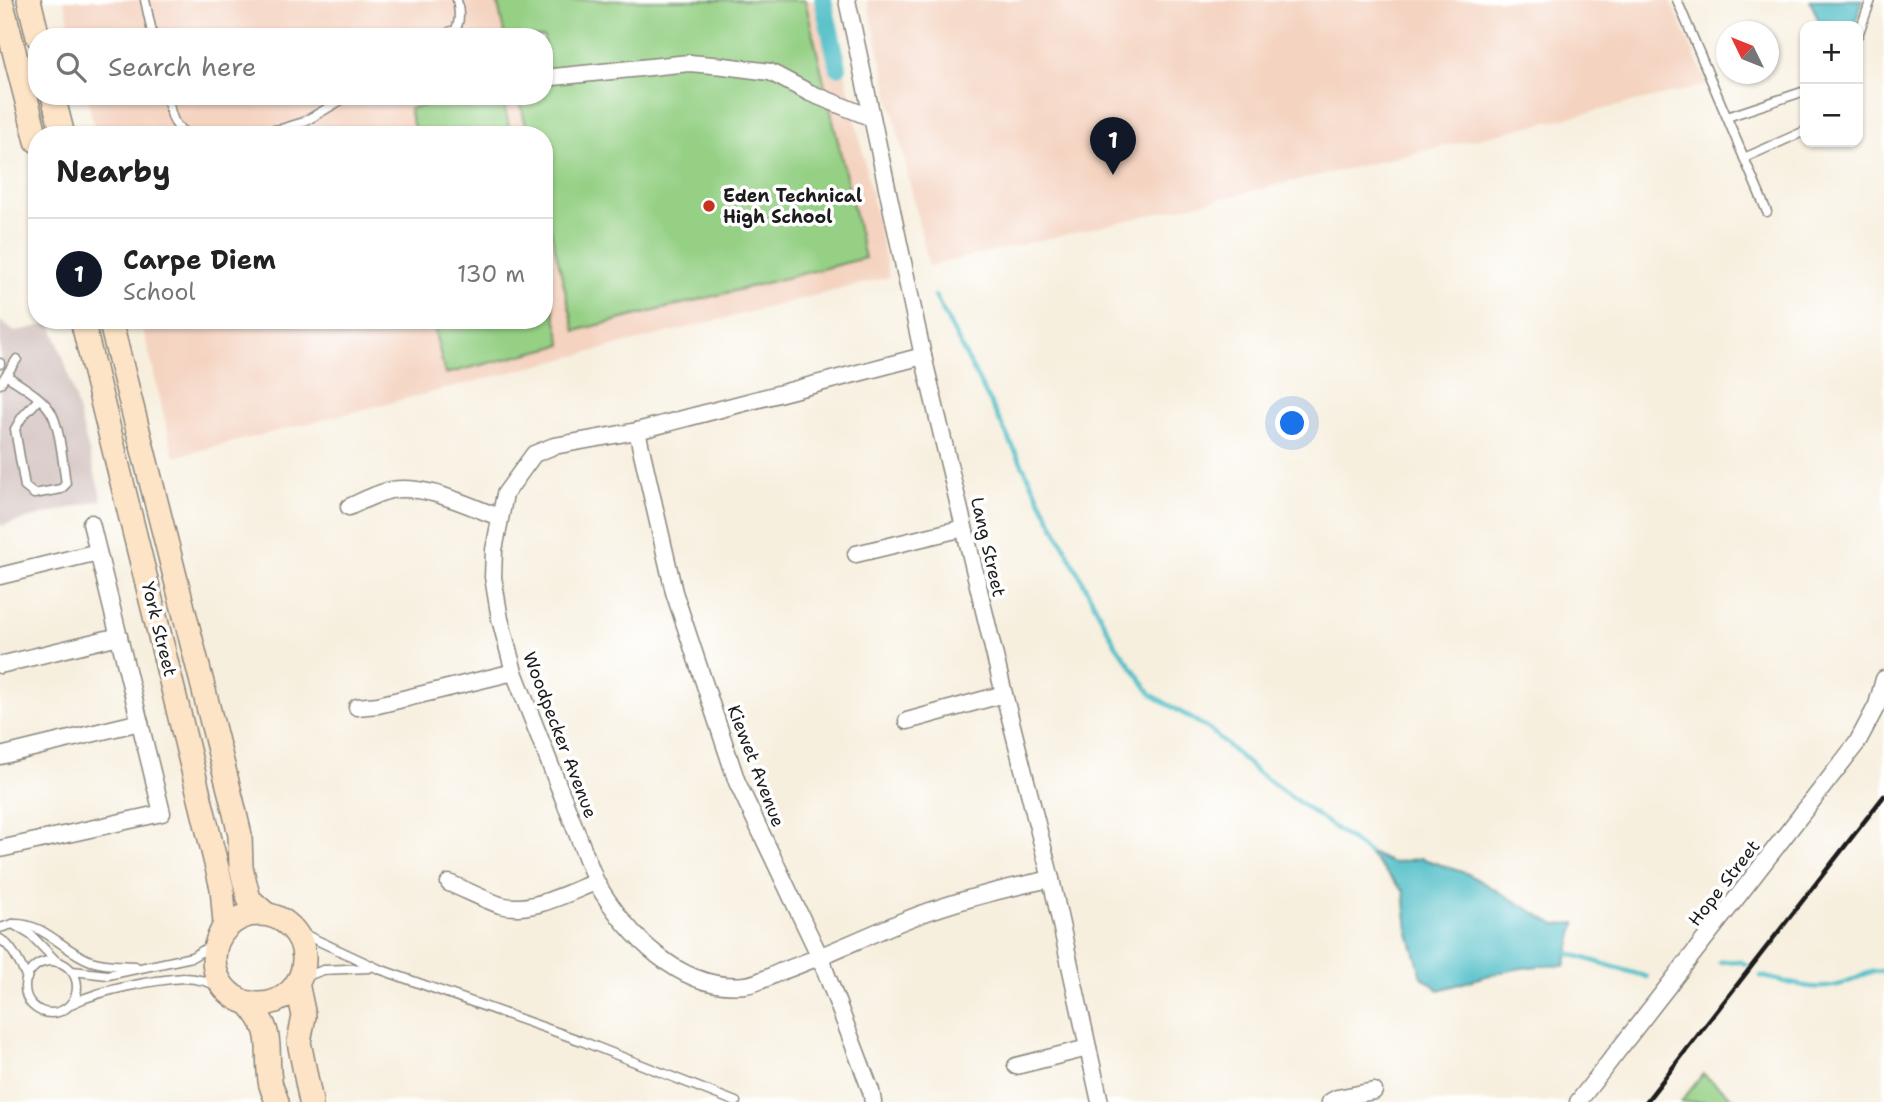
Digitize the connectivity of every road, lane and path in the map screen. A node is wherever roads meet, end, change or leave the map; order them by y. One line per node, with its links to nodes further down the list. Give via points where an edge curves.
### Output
1 (1, 0): 19 (main road)
2 (29, 0): 9 (main road)
3 (145, 0): 10 (lane)
4 (457, 0): 11 (lane, via 460,16)
5 (846, 0): 18 (street, Lang Street)
6 (1677, 0): 17 (lane)
7 (1871, 0): 8 (lane)
8 (1863, 22)
9 (36, 28)
10 (151, 28)
11 (455, 28)
12 (553, 77): 18 (street, via 690,63 724,66 770,72)
13 (1800, 93): 17 (lane)
14 (55, 105): 20 (main road)
15 (169, 105): 21 (lane)
16 (333, 105): 22 (lane)
17 (1727, 117): 24 (lane)
18 (872, 118): 28 (street, Lang Street)
19 (33, 126)
20 (61, 126)
21 (178, 126)
22 (291, 126)
23 (1800, 133): 24 (lane)
24 (1744, 158): 25 (lane)
25 (1768, 212)
26 (84, 329): 59 (main road, York Street, via 222,888 225,924)
27 (112, 329): 54 (main road, York Street, via 232,801 249,899)
28 (923, 356): 33 (street, Woodpecker Avenue); 37 (street, Lang Street)
29 (17, 359): 30 (lane)
30 (6, 375): 31 (lane); 32 (lane)
31 (0, 384)
32 (39, 399): 32 (lane, via 54,418 66,484 34,494 25,487 15,433 22,417)
33 (637, 431): 35 (street, Woodpecker Avenue, via 534,454 505,494); 60 (street, Kiewet Avenue, via 674,592 737,782)
34 (349, 507): 35 (street, via 389,490 404,489)
35 (499, 517): 43 (street, Woodpecker Avenue, via 493,578)
36 (91, 523): 38 (street)
37 (964, 528): 39 (street); 45 (street, Lang Street)
38 (98, 552): 40 (street); 41 (street)
39 (856, 554)
40 (0, 576)
41 (119, 636): 42 (street); 48 (street)
42 (0, 665)
43 (514, 672): 46 (street); 52 (street, Woodpecker Avenue)
44 (1884, 679): 79 (street, Hope Street, via 1877,705 1857,743)
45 (1004, 694): 47 (street); 51 (street, Lang Street)
46 (357, 707)
47 (907, 721)
48 (140, 722): 49 (street); 50 (street, via 162,813)
49 (0, 757)
50 (0, 849)
51 (1051, 878): 60 (street, Woodpecker Avenue, via 992,891 904,921); 70 (street, Lang Street)
52 (596, 882): 53 (street, via 518,907); 60 (street, Woodpecker Avenue, via 628,927 692,978 747,985)
53 (449, 883)
54 (266, 914): 57 (main road, York Street); 59 (main road, via 238,919)
55 (13, 924): 56 (lane); 61 (lane); 62 (lane, via 41,930 90,961)
56 (0, 928)
57 (295, 930): 63 (lane); 66 (main road, via 305,959)
58 (0, 939): 65 (lane)
59 (218, 941): 62 (lane, via 192,957); 67 (main road, York Street, via 216,972)
60 (820, 957): 76 (street, Kiewet Avenue)
61 (57, 962): 64 (lane); 65 (lane, via 39,964)
62 (148, 966): 64 (lane, via 108,975)
63 (379, 969): 66 (lane, via 323,970); 75 (lane)
64 (72, 971): 68 (lane, via 78,988)
65 (27, 978): 68 (lane, via 26,995 43,1012 59,1013)
66 (298, 981): 69 (main road, via 276,1001); 74 (main road, via 304,1016 299,1042)
67 (226, 989): 68 (lane, via 185,978 94,993); 69 (main road)
68 (72, 1003)
69 (248, 1003): 73 (main road, via 261,1017 269,1038 270,1082)
70 (1088, 1048): 71 (street); 77 (street, Lang Street)
71 (1016, 1066)
72 (1374, 1091): 78 (street)
73 (277, 1102)
74 (311, 1102)
75 (736, 1102)
76 (873, 1102)
77 (1100, 1102)
78 (1330, 1102)
79 (1578, 1102)

